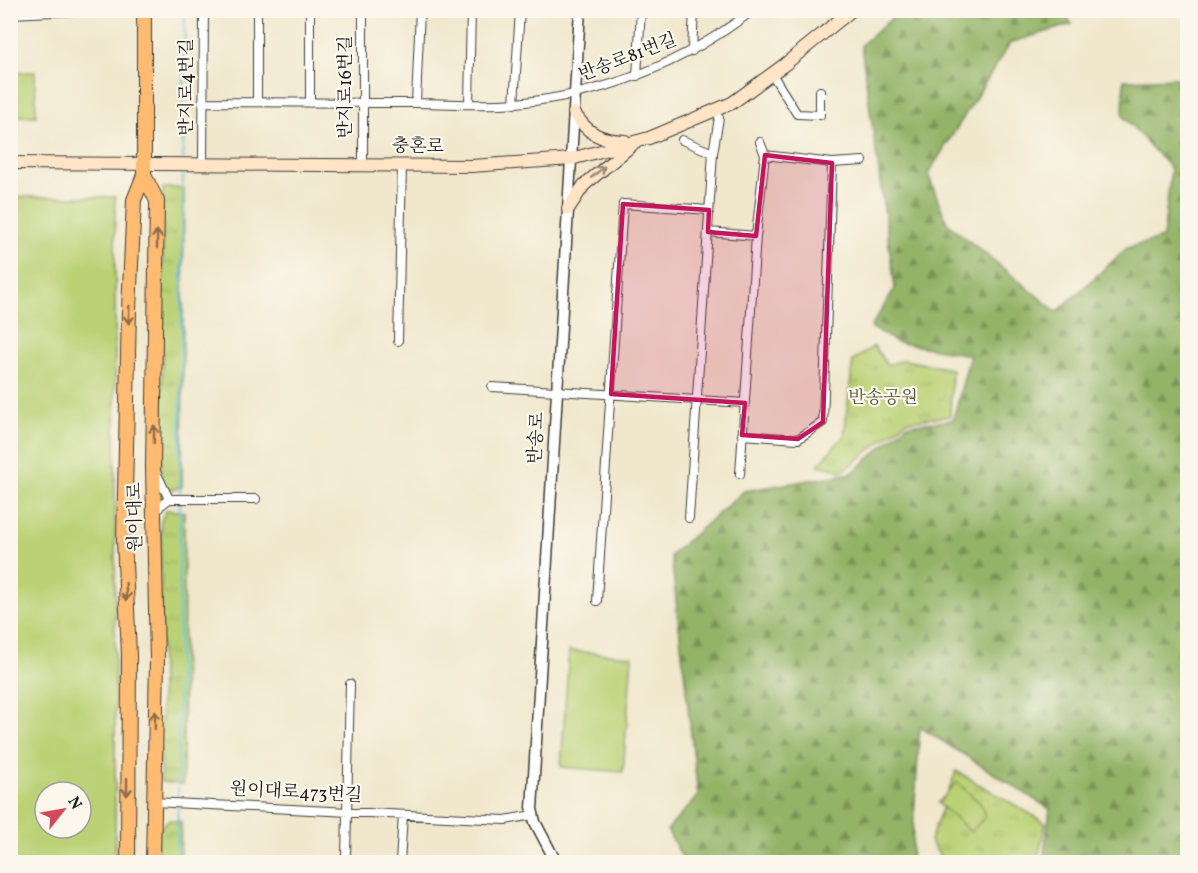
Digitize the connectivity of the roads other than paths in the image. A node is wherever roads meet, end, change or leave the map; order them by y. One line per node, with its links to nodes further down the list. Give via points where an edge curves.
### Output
1 (96, 10): 15 (street)
2 (144, 10): 42 (main road, 원이대로)
3 (204, 10): 21 (street, 반지로4번길)
4 (257, 10): 22 (street)
5 (310, 10): 23 (street)
6 (363, 10): 25 (street, 반지로16번길)
7 (420, 10): 24 (street)
8 (471, 10): 26 (street)
9 (520, 10): 27 (street)
10 (580, 10): 20 (street, 반송로)
11 (641, 10): 18 (street)
12 (694, 10): 16 (street)
13 (753, 10): 16 (street, 반송로81번길)
14 (852, 10): 17 (main road, 충혼로)
15 (10, 14)
16 (692, 51): 18 (street, 반송로81번길)
17 (772, 74): 19 (street, via 797,114 820,115); 31 (main road, 충혼로, via 732,103)
18 (637, 76): 20 (street, 반송로81번길)
19 (820, 91)
20 (575, 96): 27 (street, 반송로81번길); 28 (street, 반송로)
21 (202, 102): 22 (street, 반송로81번길); 39 (street, 반지로4번길)
22 (256, 102): 23 (street, 반송로81번길)
23 (310, 103): 25 (street, 반송로81번길)
24 (416, 103): 25 (street, 반송로81번길); 26 (street, 반송로81번길)
25 (363, 104): 40 (street, 반지로16번길)
26 (469, 104): 27 (street, 반송로81번길)
27 (514, 104)
28 (574, 112): 31 (main road, 충혼로, via 581,123 603,139); 35 (street, 반송로)
29 (719, 118): 33 (street)
30 (682, 140): 33 (street)
31 (635, 142): 35 (main road, 충혼로); 43 (main road, 충혼로, one-way to 31, via 584,185)
32 (760, 142): 34 (street)
33 (713, 153): 44 (street)
34 (765, 155): 38 (street); 46 (street)
35 (571, 159): 41 (main road, 충혼로, via 472,166); 43 (street, 반송로)
36 (863, 161): 38 (street)
37 (10, 163): 42 (main road)
38 (832, 163): 53 (street, via 823,422 798,439)
39 (201, 164): 40 (main road, 충혼로); 42 (main road, 충혼로)
40 (363, 164): 41 (main road, 충혼로)
41 (402, 165): 47 (street)
42 (144, 169): 54 (main road, 원이대로, one-way to 42, via 157,201); 67 (main road, 원이대로, one-way to 67, via 134,200 124,539 129,656)
43 (568, 209): 49 (street, 반송로)
44 (709, 210): 45 (street); 50 (street, via 623,204)
45 (708, 232): 46 (street); 51 (street)
46 (756, 236): 52 (street)
47 (398, 341)
48 (492, 387): 49 (street)
49 (556, 390): 50 (street); 65 (street, 반송로)
50 (611, 394): 51 (street); 60 (street)
51 (697, 400): 52 (street); 59 (street)
52 (745, 403): 53 (street)
53 (742, 435): 55 (street)
54 (153, 466): 56 (street); 58 (main road, 원이대로)
55 (740, 474)
56 (169, 499): 57 (street); 58 (street)
57 (256, 499)
58 (154, 516): 62 (main road, 원이대로, one-way to 58, via 157,659)
59 (688, 518)
60 (597, 602)
61 (350, 684): 63 (street)
62 (153, 802): 63 (street, 원이대로473번길); 68 (main road, 원이대로)
63 (348, 813): 64 (street, 원이대로473번길); 66 (street)
64 (403, 815): 65 (street, 원이대로473번길, via 505,820); 69 (street)
65 (533, 815): 70 (street, 반송로)
66 (346, 857)
67 (128, 862)
68 (153, 862)
69 (400, 862)
70 (556, 862)

